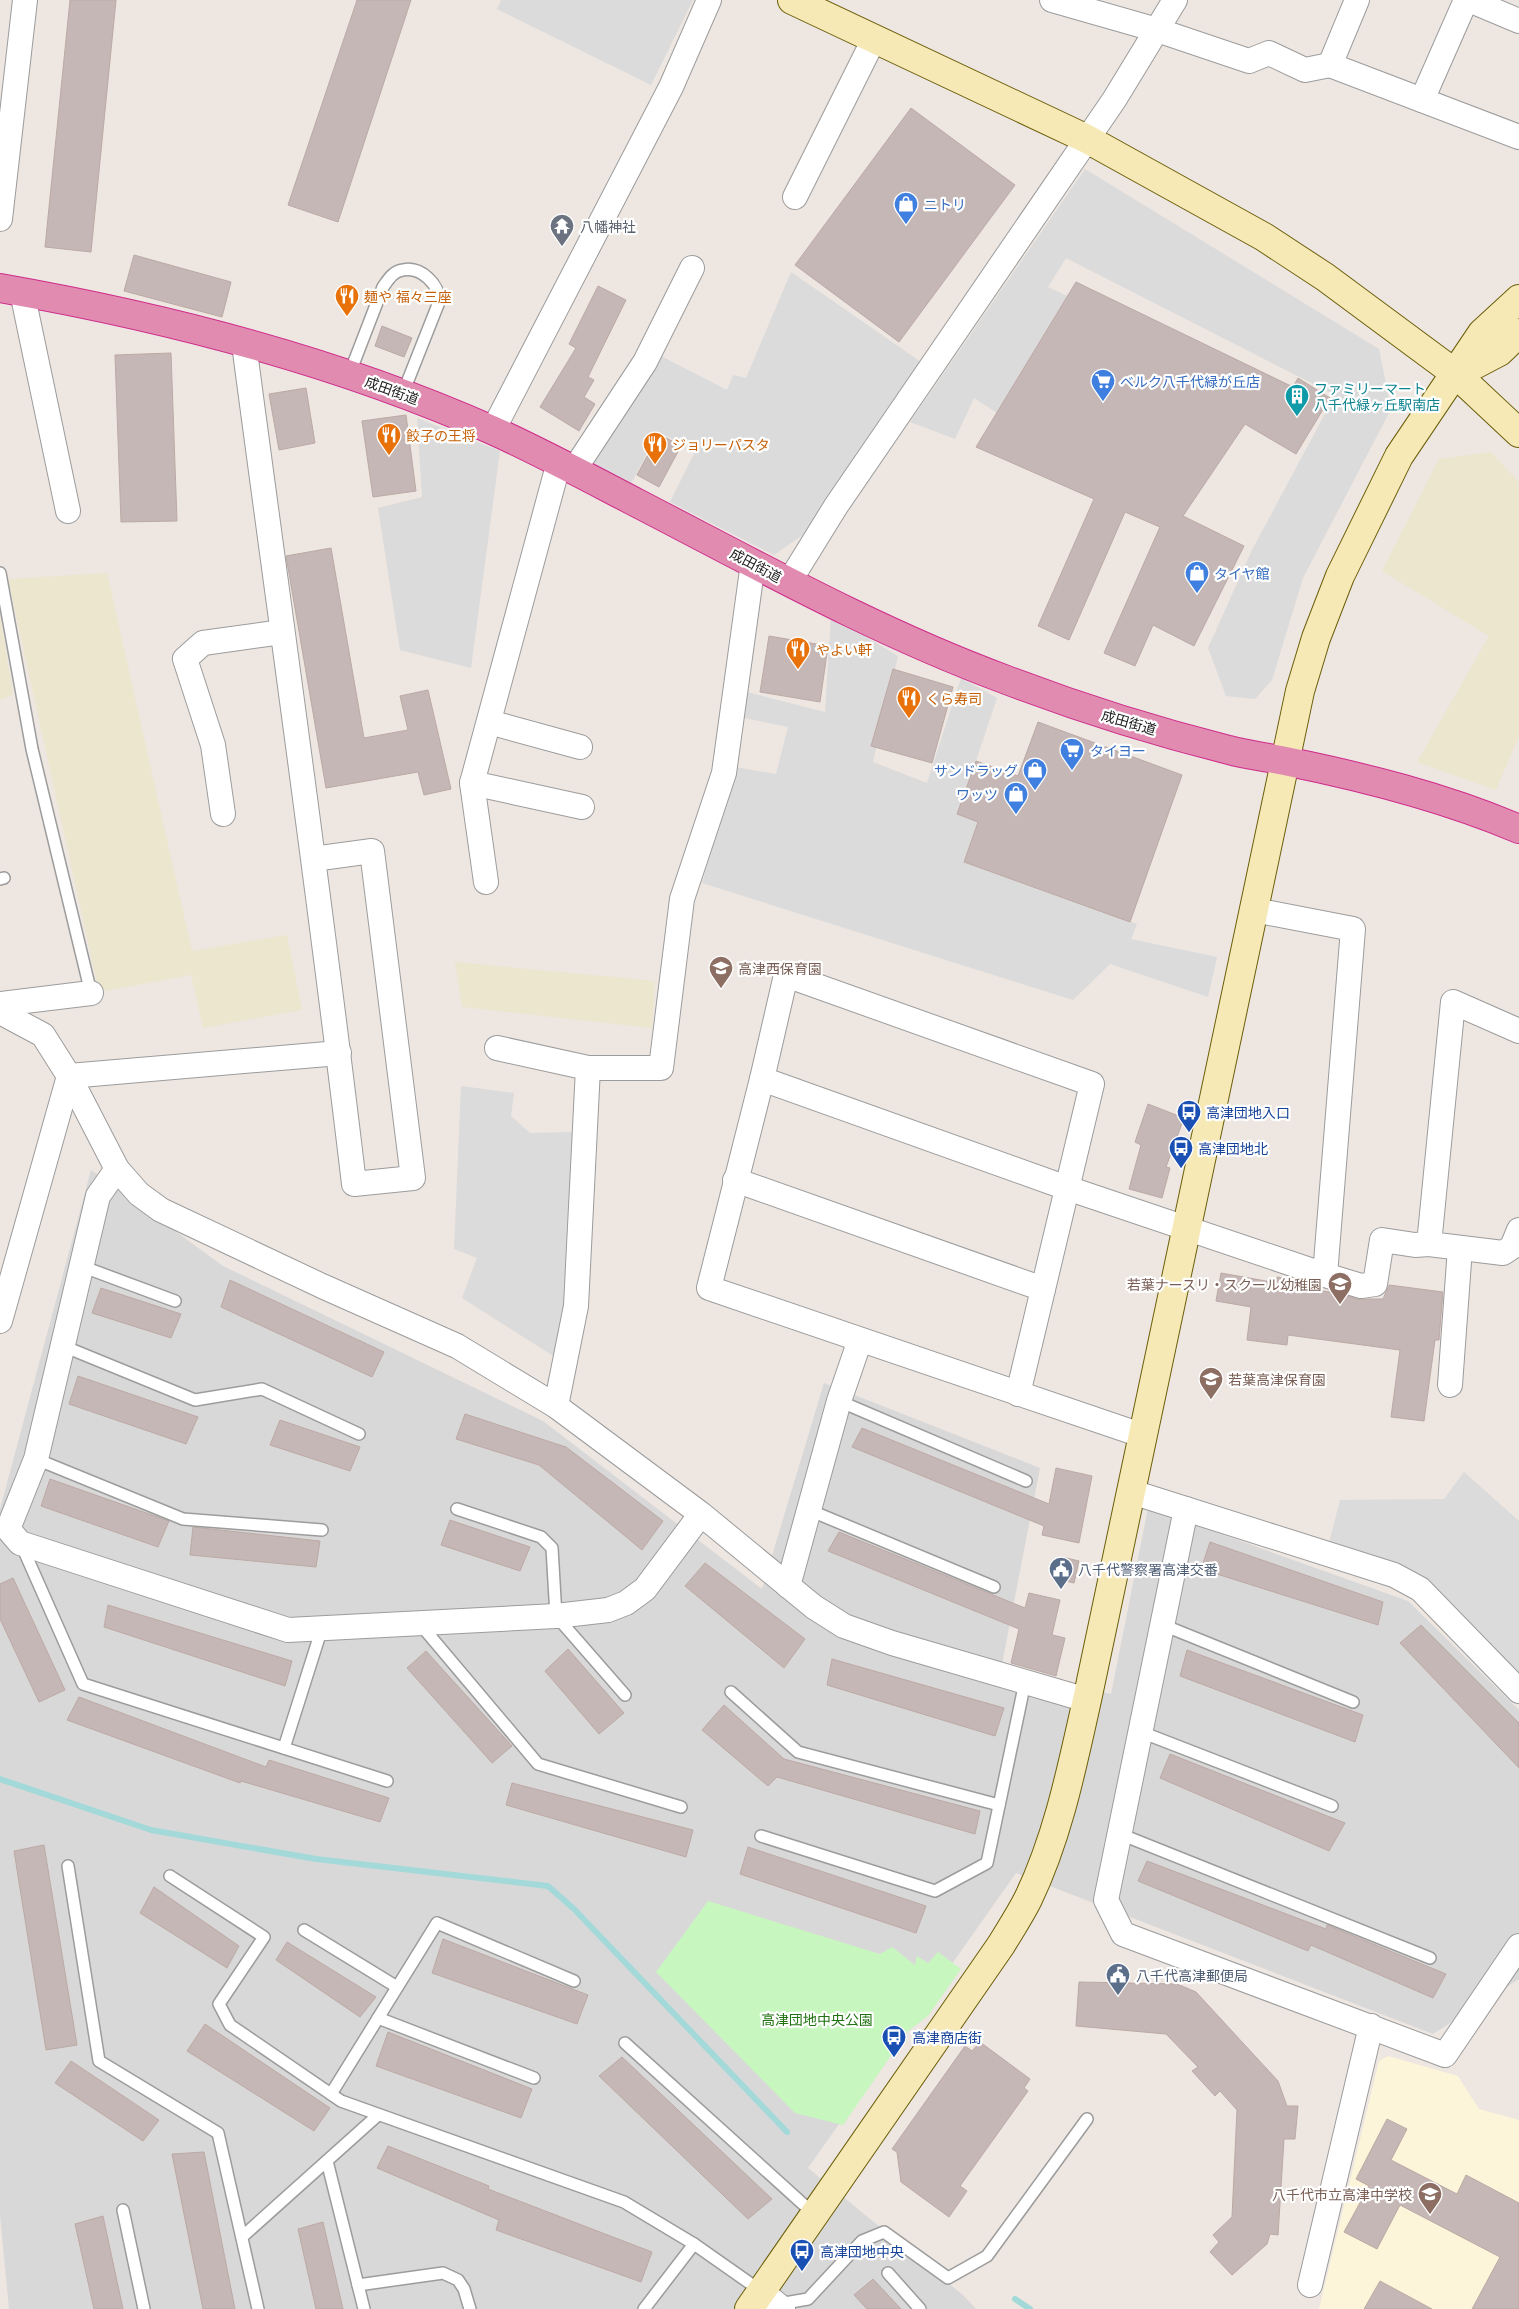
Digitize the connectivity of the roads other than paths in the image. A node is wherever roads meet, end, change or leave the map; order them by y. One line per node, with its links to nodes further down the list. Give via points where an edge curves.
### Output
1 (25, 0): 16 (street)
2 (709, 0): 25 (street, via 671,87)
3 (792, 0): 10 (street)
4 (1052, 0): 9 (street)
5 (1175, 0): 9 (street)
6 (1357, 0): 11 (street)
7 (1467, 0): 8 (street); 12 (street)
8 (1519, 21)
9 (1157, 30): 11 (street, via 1249,61 1269,53 1304,70); 14 (street)
10 (874, 39): 14 (street); 15 (street)
11 (1330, 65): 12 (street)
12 (1422, 100): 13 (street)
13 (1519, 137)
14 (1087, 138): 22 (street, via 1264,238 1325,277); 31 (street, via 836,506)
15 (795, 198)
16 (0, 220)
17 (692, 268): 27 (street, via 645,362)
18 (11, 290): 21 (highway, 成田街道); 28 (street)
19 (1519, 299): 22 (street, via 1482,333)
20 (1519, 333): 22 (street, via 1499,352)
21 (244, 344): 23 (highway, 成田街道); 32 (street)
22 (1456, 374): 26 (street); 35 (street, via 1399,456 1340,576 1300,691)
23 (349, 375): 24 (highway, 成田街道); 24 (lane, via 383,287 390,276 402,270 414,270 435,285 440,294)
24 (402, 393): 25 (highway, 成田街道)
25 (493, 430): 27 (highway, 成田街道)
26 (1519, 433)
27 (567, 466): 29 (highway, 成田街道); 33 (street)
28 (68, 511)
29 (753, 563): 31 (highway, 成田街道); 49 (street, via 724,772 682,899 661,1068)
30 (0, 573): 43 (lane, via 32,749)
31 (789, 582): 35 (highway, 成田街道, via 1009,682 1108,716 1232,751)
32 (282, 632): 38 (street, via 203,643 185,659 213,745); 40 (street)
33 (489, 722): 34 (street); 36 (street)
34 (580, 747)
35 (1285, 761): 39 (highway, 成田街道, via 1430,796); 42 (street)
36 (472, 783): 37 (street); 41 (street)
37 (582, 807)
38 (222, 814)
39 (1519, 829)
40 (312, 859): 48 (street); 48 (street, via 372,851 413,1178 354,1184)
41 (486, 882)
42 (1254, 910): 55 (street); 60 (street, via 1352,928)
43 (91, 992): 44 (street)
44 (0, 1004)
45 (0, 1012): 50 (street, via 43,1036)
46 (1519, 1031): 57 (street, via 1453,1002)
47 (496, 1048): 49 (street)
48 (338, 1053): 50 (street)
49 (588, 1068): 69 (street, via 576,1306)
50 (69, 1076): 52 (street); 63 (street)
51 (762, 1079): 53 (street); 54 (street); 54 (street, via 786,975 1092,1084)
52 (117, 1170): 59 (street, via 98,1196); 69 (street, via 139,1194 161,1210 457,1346)
53 (735, 1180): 61 (street); 64 (street, via 709,1288)
54 (1067, 1188): 55 (street); 61 (street)
55 (1187, 1229): 60 (street); 71 (street)
56 (1519, 1230): 58 (street, via 1512,1247 1503,1253)
57 (1429, 1244): 58 (street); 60 (street, via 1382,1240 1374,1284 1361,1286)
58 (1460, 1248): 66 (street)
59 (81, 1266): 62 (lane); 65 (street)
60 (1325, 1275)
61 (1043, 1289): 67 (street)
62 (175, 1301)
63 (0, 1321)
64 (860, 1340): 67 (street); 68 (street)
65 (63, 1346): 70 (lane, via 195,1400 262,1389); 72 (street)
66 (1450, 1384)
67 (1018, 1394): 71 (street)
68 (839, 1401): 73 (lane); 77 (street)
69 (556, 1406): 78 (street)
70 (359, 1434)
71 (1144, 1436): 74 (street)
72 (36, 1459): 79 (lane, via 183,1519); 80 (street)
73 (1026, 1481)
74 (1132, 1492): 76 (street); 91 (street)
75 (457, 1509): 83 (lane, via 541,1537 552,1548)
76 (1186, 1509): 85 (street); 88 (street, via 1394,1575 1420,1589)
77 (809, 1510): 81 (street); 82 (lane)
78 (701, 1514): 81 (street); 83 (street, via 645,1589 626,1603 608,1610)
79 (322, 1530)
80 (9, 1533): 86 (street, via 288,1630); 94 (lane, via 83,1684)
81 (788, 1586): 87 (street, via 844,1626 892,1644)
82 (994, 1587)
83 (556, 1616): 84 (street); 90 (lane)
84 (418, 1623): 86 (street); 98 (lane, via 538,1764)
85 (1163, 1625): 92 (lane); 93 (street)
86 (322, 1628): 94 (lane)
87 (1025, 1682): 91 (street); 96 (lane)
88 (1519, 1691)
89 (731, 1692): 96 (lane, via 798,1752)
90 (625, 1695)
91 (1087, 1700): 118 (street, via 1068,1785 1038,1874 1017,1918 982,1974)
92 (1353, 1702)
93 (1141, 1732): 97 (lane); 99 (street)
94 (284, 1748): 95 (lane)
95 (387, 1781)
96 (999, 1805): 100 (lane, via 986,1863 935,1891)
97 (1332, 1806)
98 (681, 1807)
99 (1120, 1834): 105 (lane); 110 (street, via 1106,1900 1123,1934)
100 (761, 1836)
101 (68, 1866): 119 (lane, via 99,2061 218,2133)
102 (170, 1876): 113 (lane, via 264,1937 220,2004 230,2025)
103 (304, 1930): 108 (lane)
104 (1519, 1946): 106 (street)
105 (1430, 1958)
106 (1512, 1973): 110 (street, via 1445,2055)
107 (574, 1981): 108 (lane, via 437,1923)
108 (397, 1987): 109 (lane)
109 (378, 2018): 112 (lane); 113 (lane)
110 (1371, 2026): 123 (street)
111 (625, 2043): 118 (lane)
112 (534, 2078)
113 (331, 2094): 114 (lane)
114 (378, 2115): 116 (lane); 120 (lane, via 624,2202)
115 (1087, 2119): 124 (lane, via 987,2256 948,2278 884,2232 862,2241 808,2299)
116 (327, 2161): 119 (lane); 122 (lane)
117 (123, 2210): 125 (lane)
118 (814, 2214): 124 (street)
119 (242, 2237): 126 (lane)
120 (694, 2244): 124 (lane); 129 (lane)
121 (888, 2273): 130 (lane)
122 (358, 2285): 127 (lane); 128 (lane, via 443,2273 458,2280)
123 (1310, 2285)
124 (767, 2303)
125 (144, 2309)
126 (258, 2309)
127 (364, 2309)
128 (470, 2309)
129 (644, 2309)
130 (920, 2309)

